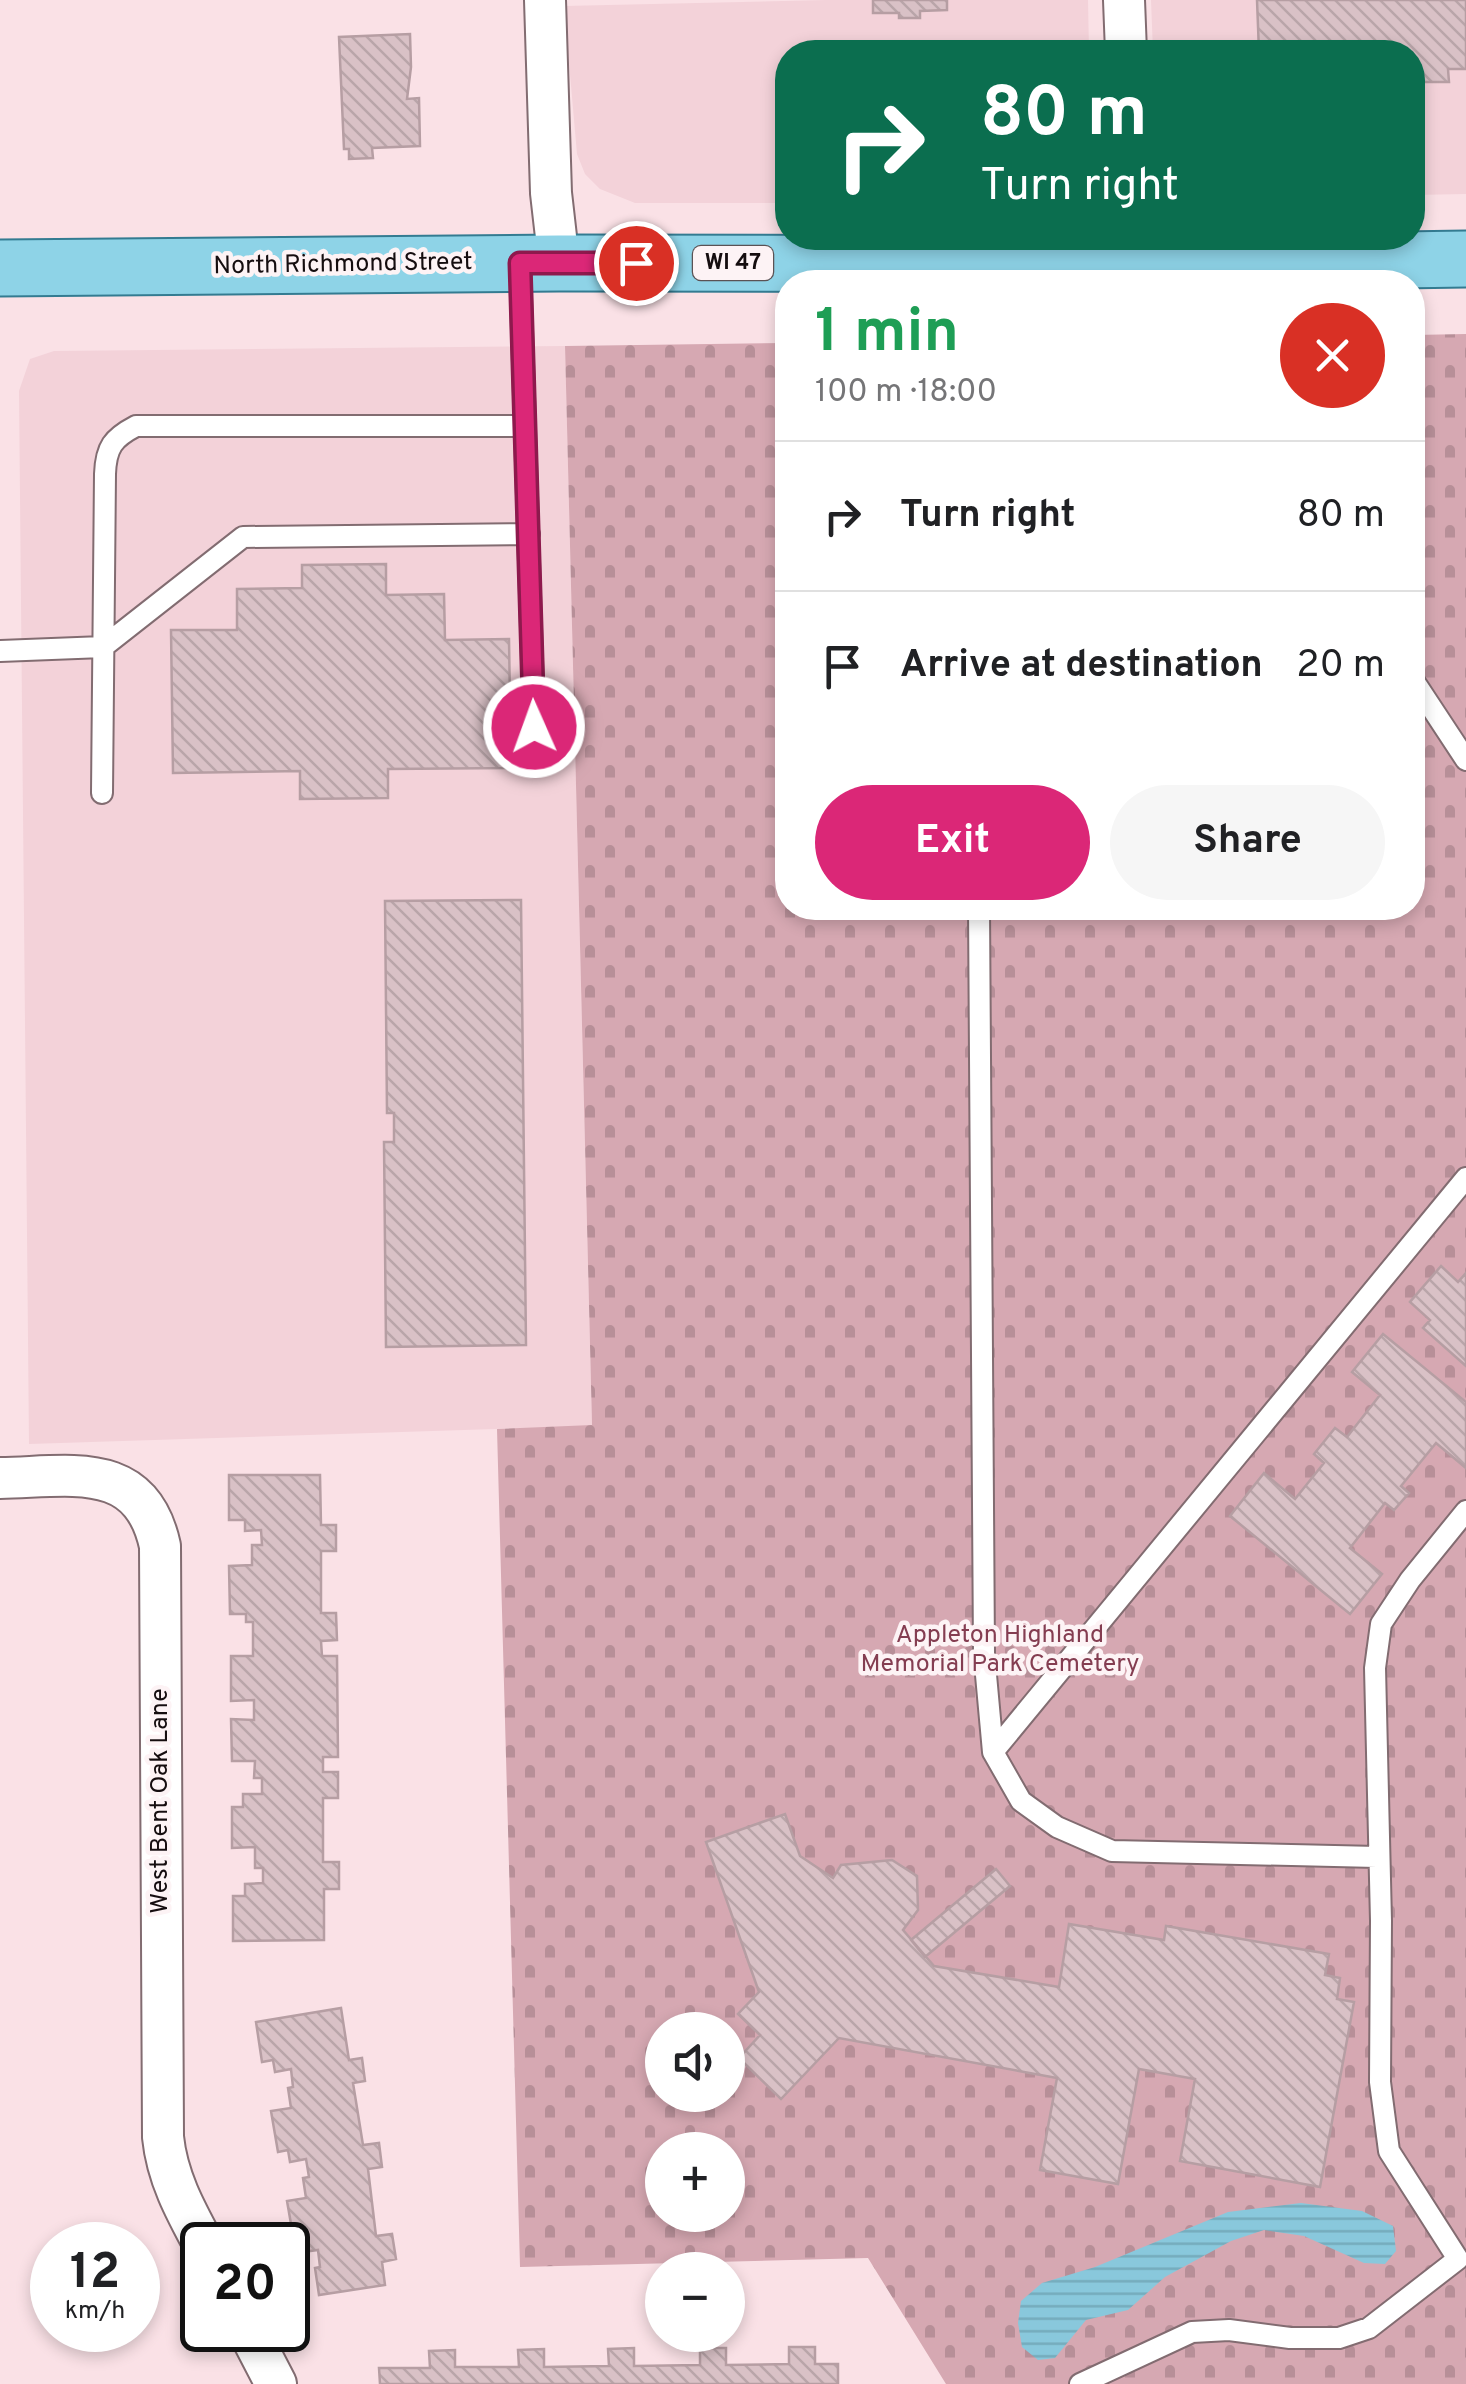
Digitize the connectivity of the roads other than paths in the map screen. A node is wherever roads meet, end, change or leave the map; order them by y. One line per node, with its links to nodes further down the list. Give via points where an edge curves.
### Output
1 (545, 0): 6 (street, via 551,192)
2 (1124, 0): 3 (street)
3 (1126, 40)
4 (1136, 251): 6 (main road, North Richmond Street / WI 47); 8 (main road, North Richmond Street / WI 47)
5 (1466, 259): 9 (main road, North Richmond Street / WI 47)
6 (540, 263): 7 (main road, North Richmond Street / WI 47); 10 (lane)
7 (0, 268)
8 (1302, 270)
9 (1342, 270)
10 (525, 426): 11 (lane); 12 (lane, via 136,426 114,438 106,454)
11 (528, 534): 12 (lane, via 243,537); 15 (lane)
12 (103, 648): 13 (lane); 17 (lane)
13 (0, 651)
14 (1425, 695): 16 (lane)
15 (534, 727)
16 (1466, 760)
17 (102, 793)
18 (979, 920): 22 (lane, via 984,1653)
19 (1466, 1178): 22 (lane)
20 (0, 1478): 24 (street, West Bent Oak Lane, via 114,1482 136,1493 154,1518 160,1546 163,2137 166,2162)
21 (1466, 1511): 23 (lane, via 1381,1624 1375,1668)
22 (994, 1752): 23 (lane, via 1021,1801 1057,1828 1112,1852)
23 (1378, 1857): 25 (lane, via 1380,2082 1389,2150)
24 (192, 2222)
25 (1462, 2260): 28 (lane, via 1369,2328 1339,2338 1192,2332)
26 (259, 2352): 27 (street)
27 (276, 2384)
28 (1080, 2384)

